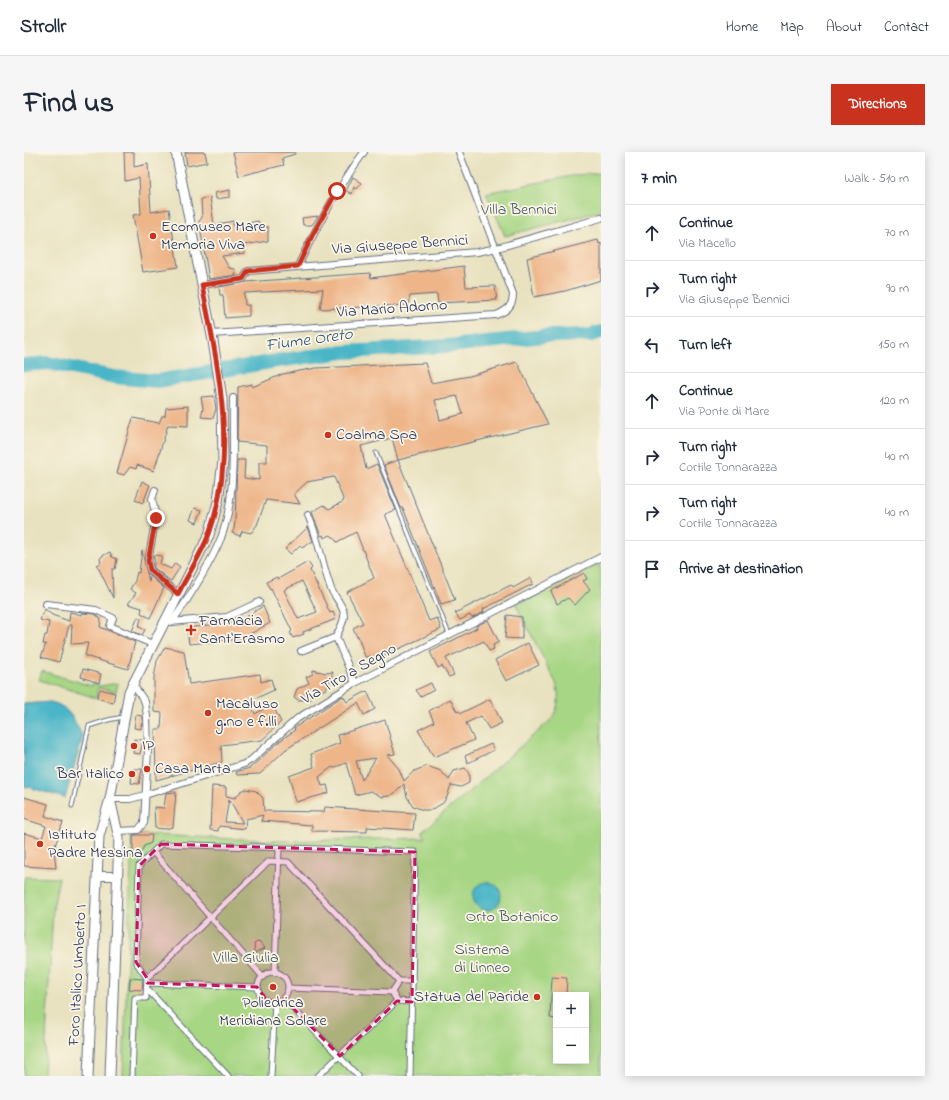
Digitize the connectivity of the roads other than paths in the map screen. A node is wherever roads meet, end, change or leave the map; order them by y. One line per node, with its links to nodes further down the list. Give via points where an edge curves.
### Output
1 (176, 152): 7 (main road, Foro Italico Umberto I)
2 (364, 152): 6 (street, via 337,191)
3 (459, 152): 5 (street)
4 (601, 218): 5 (street, Via Giuseppe Bennici)
5 (497, 248): 6 (street, Via Giuseppe Bennici, via 477,252); 8 (street, Via Mario Adorno, via 513,294 513,302 506,311 496,315)
6 (298, 266): 7 (street, Via Giuseppe Bennici, via 248,271 243,279)
7 (202, 285): 8 (main road, Foro Italico Umberto I)
8 (212, 337): 14 (main road, Foro Italico Umberto I, via 222,399 224,461 218,502 209,535)
9 (233, 398): 17 (street, via 231,486 221,537 208,563)
10 (376, 453): 18 (lane)
11 (155, 490): 14 (street, via 152,499 156,518 148,561 150,570)
12 (308, 515): 19 (street, via 332,590 344,613)
13 (601, 557): 18 (street, Via Tiro a Segno)
14 (178, 594): 17 (main road, Foro Italico Umberto I)
15 (259, 602): 17 (street, via 227,617)
16 (46, 604): 20 (street, via 96,610 114,618 110,626)
17 (168, 623): 20 (main road, Foro Italico Umberto I)
18 (449, 634): 23 (street, Via Tiro a Segno)
19 (336, 637): 21 (street); 23 (street)
20 (152, 644): 22 (main road, Foro Italico Umberto I)
21 (301, 651)
22 (132, 683): 24 (main road, Foro Italico Umberto I); 25 (street, via 145,702 147,716)
23 (355, 683): 25 (street, Via Tiro a Segno, via 298,718 244,764)
24 (124, 717): 26 (main road, Foro Italico Umberto I); 27 (lane, via 89,726)
25 (145, 795): 26 (street, Via Tiro a Segno, via 130,799); 28 (street, via 144,823 138,830)
26 (110, 799): 28 (main road); 32 (main road, Foro Italico Umberto I, via 99,836)
27 (72, 806)
28 (118, 832): 33 (main road)
29 (279, 848): 30 (street, via 161,844); 31 (street); 38 (street, via 415,852)
30 (153, 852): 34 (street); 37 (street, via 139,866 136,962)
31 (279, 862): 34 (street, via 269,861); 35 (street); 39 (street, via 288,862)
32 (97, 876): 33 (street); 49 (main road, Foro Italico Umberto I)
33 (118, 876): 50 (main road)
34 (210, 916): 36 (street); 37 (street)
35 (275, 973): 36 (street); 41 (street, via 284,978)
36 (263, 976): 40 (street)
37 (147, 980): 40 (street); 42 (street)
38 (413, 981): 39 (street); 47 (street)
39 (399, 982): 43 (street)
40 (258, 987): 46 (street, via 264,999)
41 (288, 988): 43 (street); 44 (street)
42 (147, 989): 51 (street, via 146,998 135,998); 52 (street)
43 (392, 992): 45 (street)
44 (283, 998): 46 (street); 48 (street)
45 (397, 1001): 47 (street); 48 (street)
46 (275, 1002): 53 (street)
47 (412, 1002): 56 (street)
48 (340, 1056): 54 (street); 55 (street)
49 (88, 1076)
50 (110, 1076)
51 (132, 1076)
52 (228, 1076)
53 (271, 1076)
54 (318, 1076)
55 (358, 1076)
56 (410, 1076)

